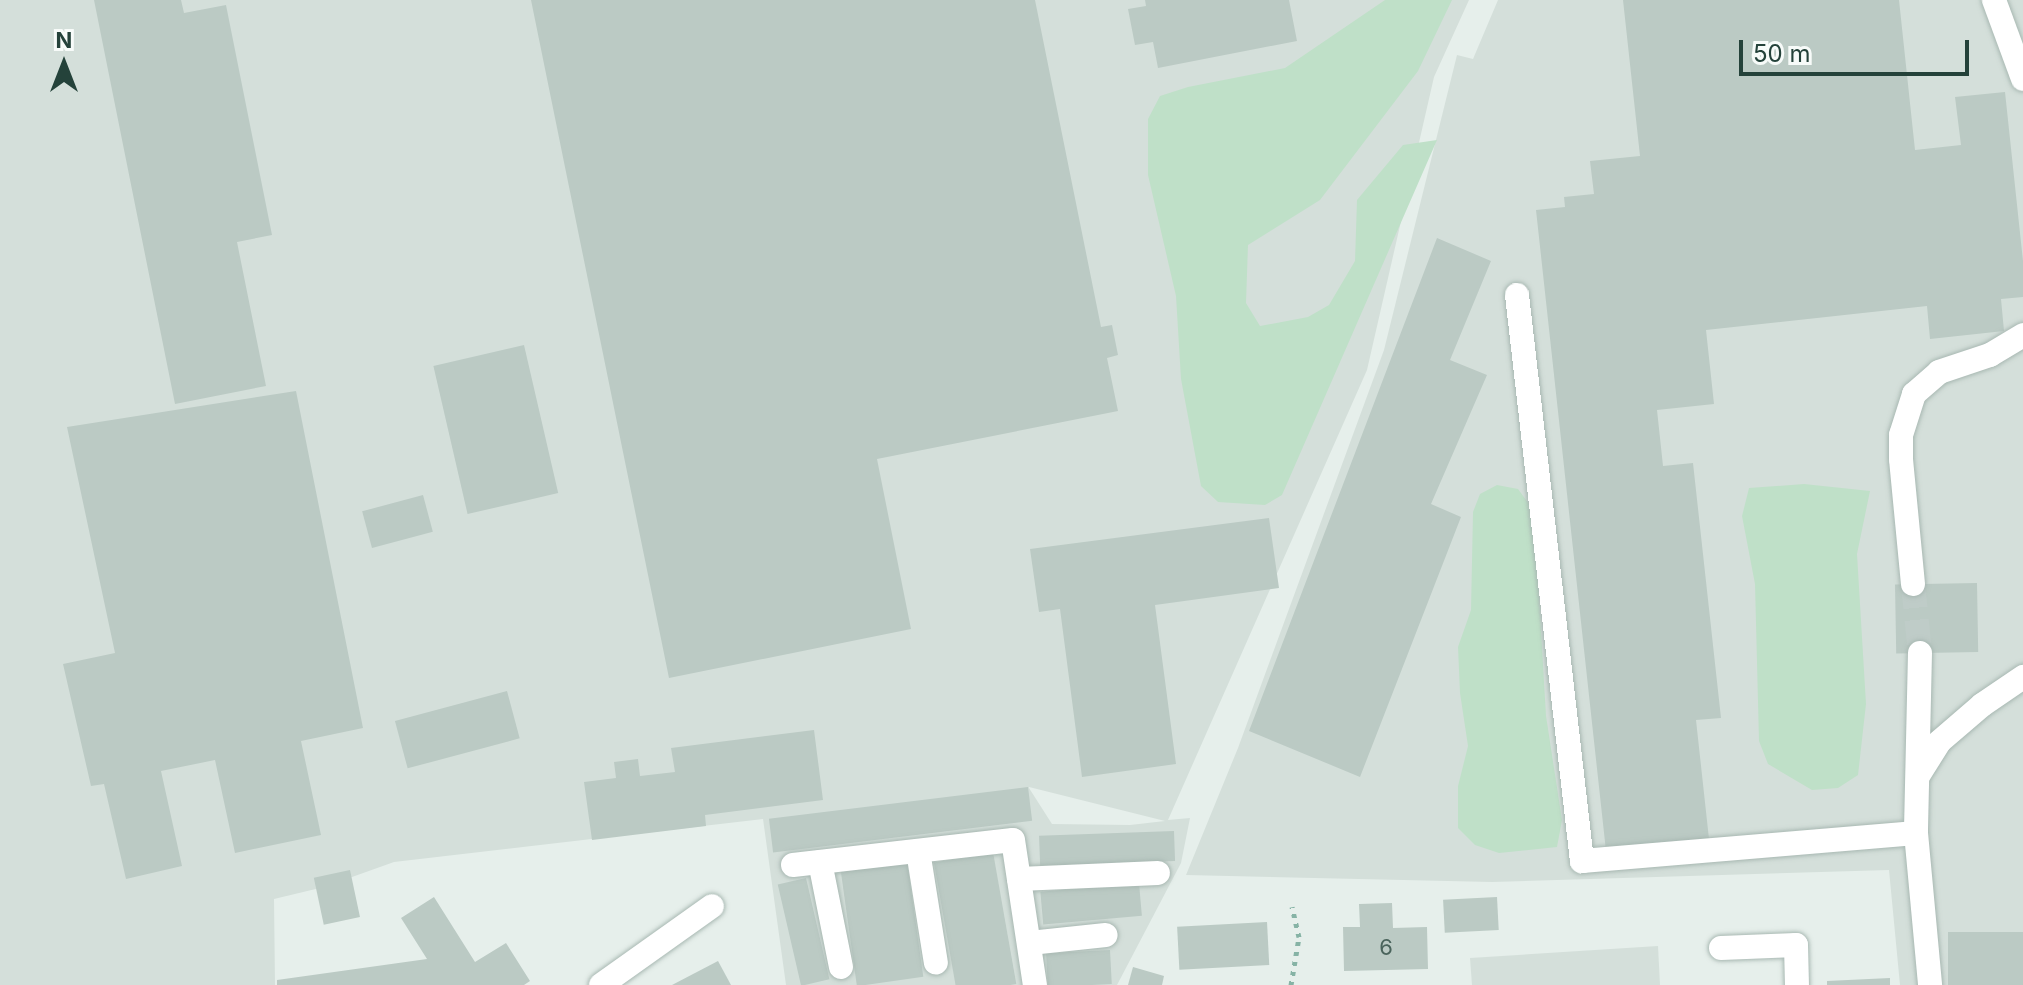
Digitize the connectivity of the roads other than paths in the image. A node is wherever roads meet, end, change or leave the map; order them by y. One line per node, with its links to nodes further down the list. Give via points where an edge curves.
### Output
1 (1994, 0): 2 (lane)
2 (2023, 79)
3 (1517, 295): 9 (lane, via 1582,861)
4 (2023, 335): 5 (lane, via 1990,355 1939,372 1914,394 1901,435)
5 (1913, 584)
6 (1920, 653): 8 (lane)
7 (2023, 677): 8 (lane, via 1939,742)
8 (1917, 778): 9 (lane)
9 (1916, 833): 24 (lane)
10 (918, 851): 11 (lane); 14 (lane, via 1013,840); 19 (lane)
11 (820, 862): 12 (lane); 20 (lane)
12 (793, 865)
13 (1158, 873): 14 (lane)
14 (1019, 879): 17 (lane)
15 (712, 906): 21 (lane)
16 (1106, 935): 17 (lane)
17 (1030, 943): 22 (lane)
18 (1721, 948): 23 (lane, via 1796,945)
19 (936, 963)
20 (841, 967)
21 (601, 985)
22 (1035, 985)
23 (1797, 985)
24 (1930, 985)

